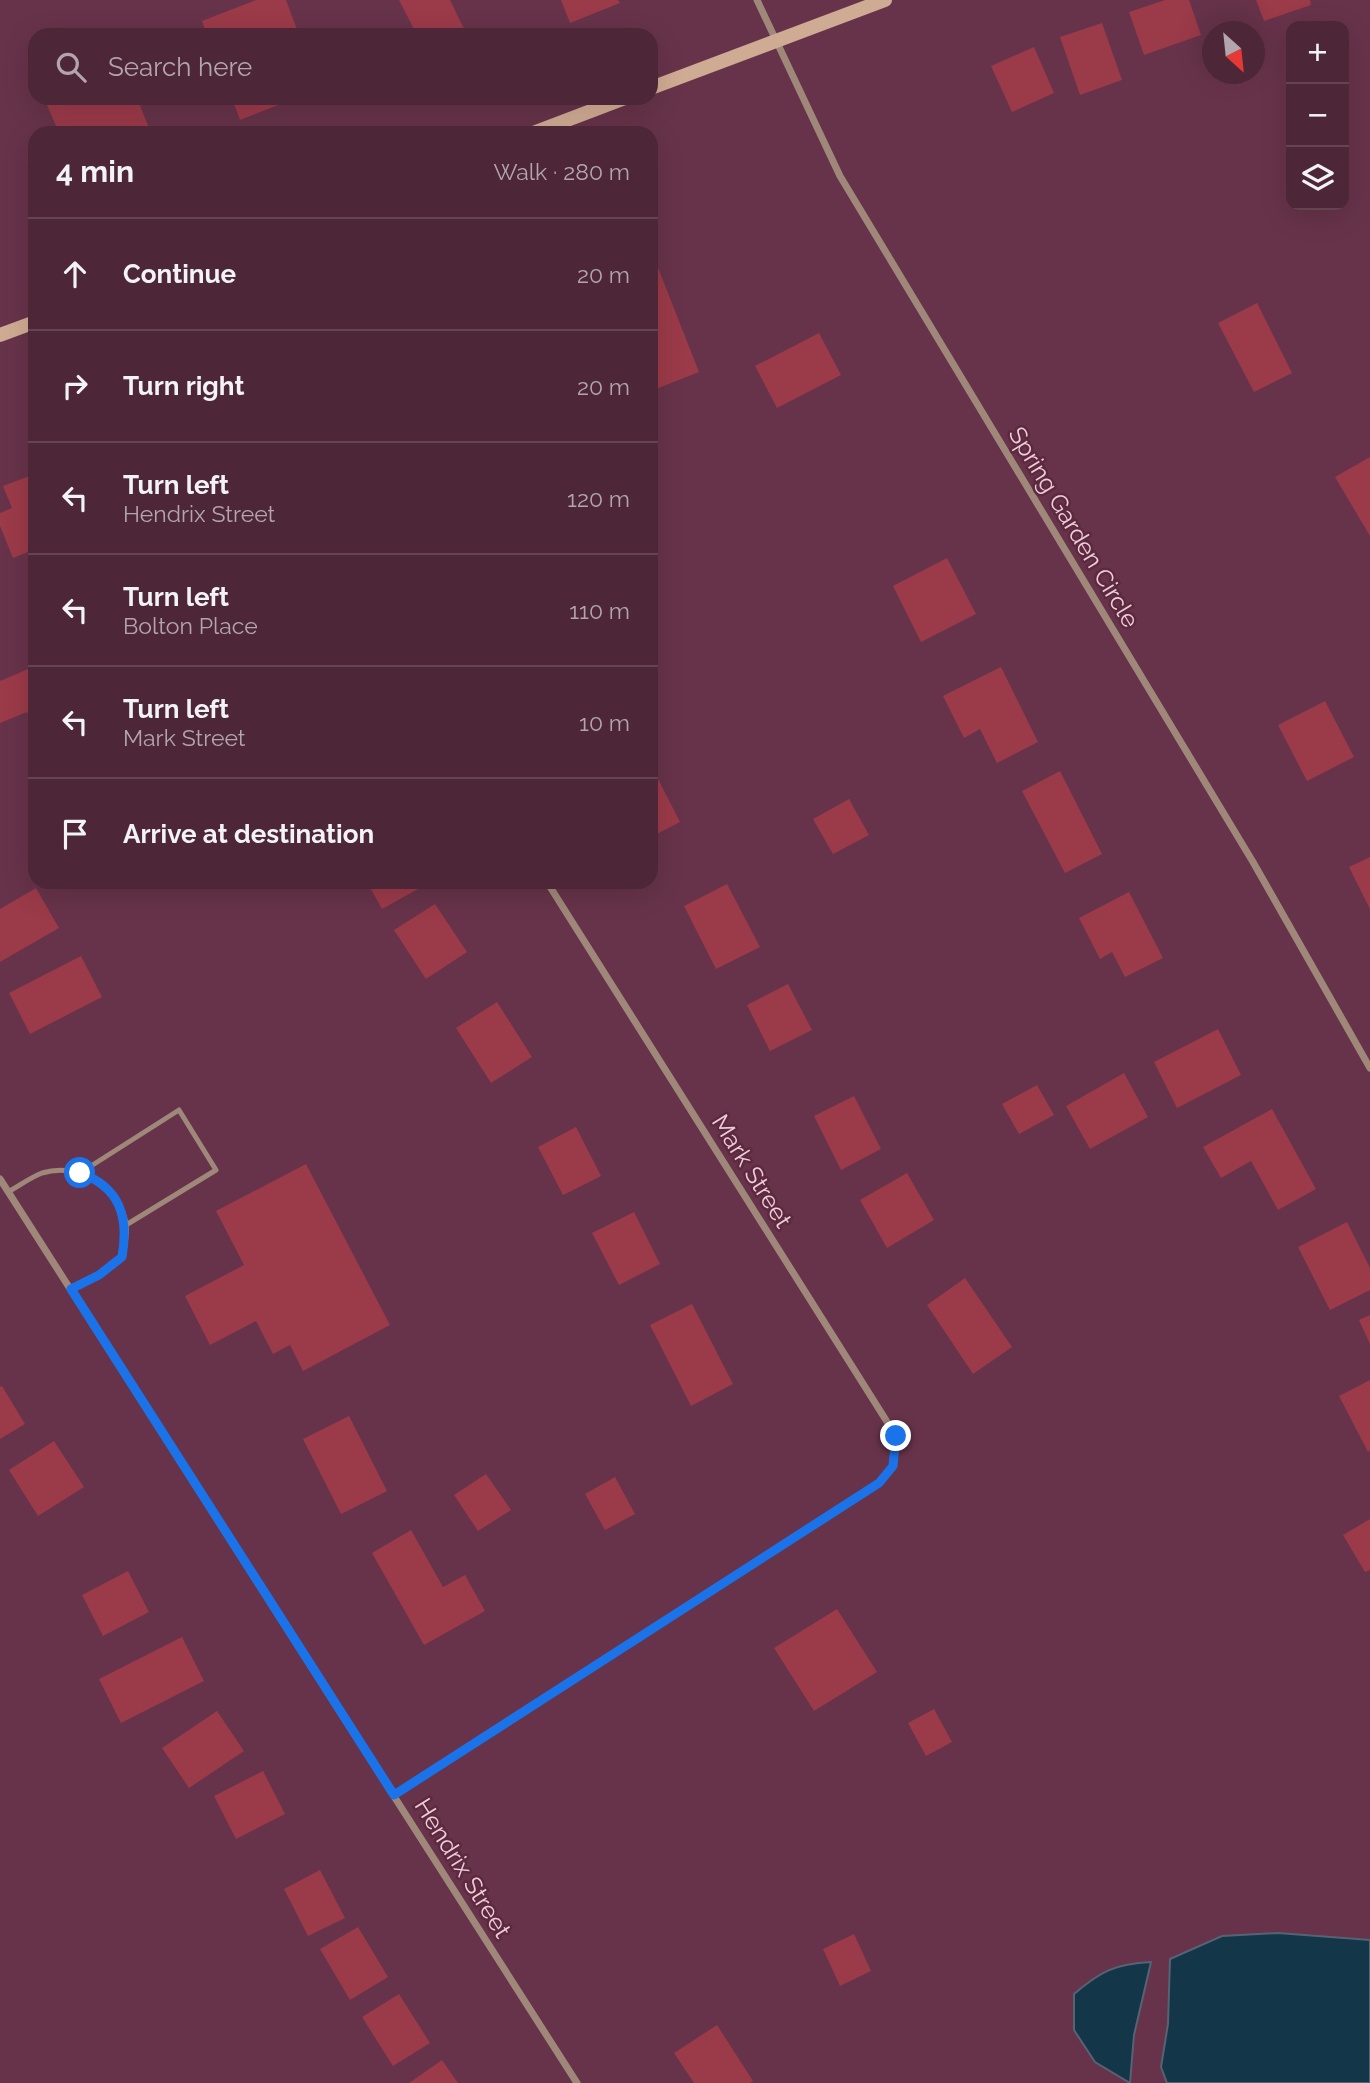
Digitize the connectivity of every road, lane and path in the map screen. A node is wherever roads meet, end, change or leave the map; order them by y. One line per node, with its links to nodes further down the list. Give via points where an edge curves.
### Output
1 (757, 0): 3 (street, Spring Garden Circle)
2 (885, 0): 3 (main road)
3 (776, 41): 4 (main road); 10 (street, Spring Garden Circle, via 840,176 1253,862)
4 (658, 85)
5 (607, 105): 6 (main road)
6 (551, 126)
7 (28, 325): 8 (main road)
8 (0, 335)
9 (551, 889): 16 (street, Mark Street, via 896,1436 893,1466 879,1483)
10 (1370, 1068)
11 (80, 1173): 13 (lane, via 43,1173); 14 (lane, via 100,1180 122,1210); 14 (lane, via 179,1110 216,1170)
12 (0, 1179): 13 (street, Hendrix Street)
13 (8, 1192): 15 (street, Hendrix Street)
14 (126, 1225): 15 (lane, via 122,1257)
15 (71, 1289): 16 (street, Hendrix Street)
16 (394, 1795): 17 (street, Hendrix Street)
17 (576, 2083)

